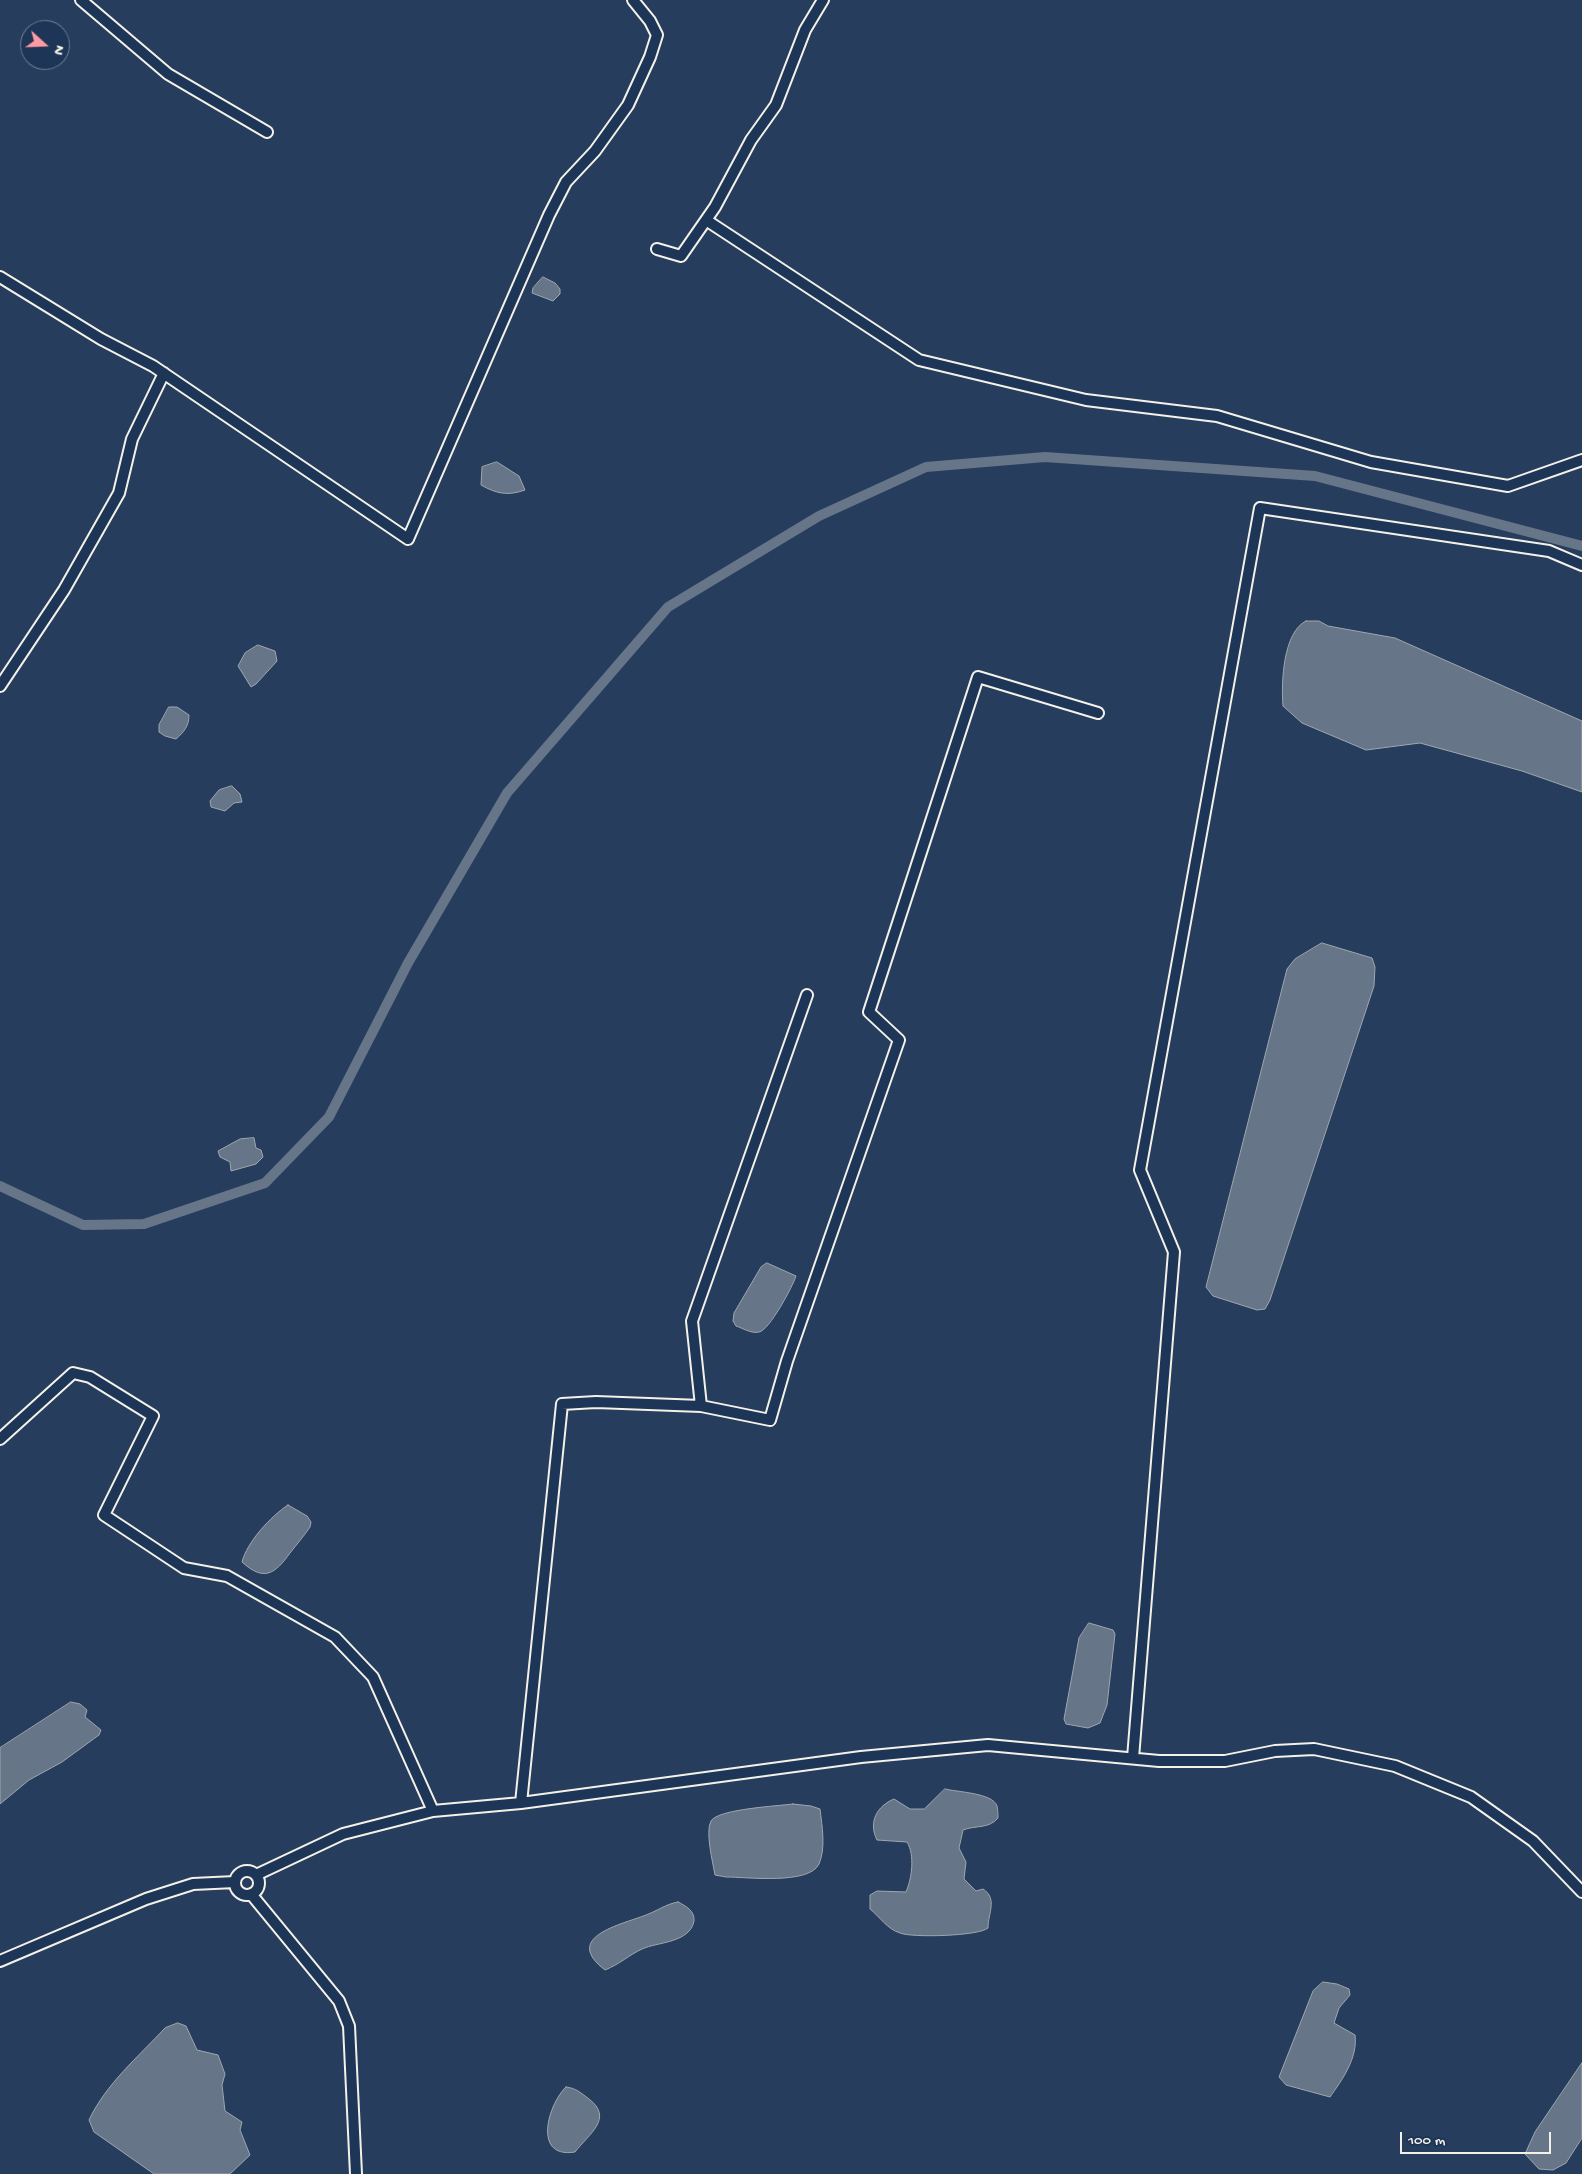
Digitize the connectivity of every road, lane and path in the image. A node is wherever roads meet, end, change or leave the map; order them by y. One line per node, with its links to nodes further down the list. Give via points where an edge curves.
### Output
1 (81, 0): 4 (street, via 168,74)
2 (633, 0): 8 (street, via 650,21 656,35 650,57 628,105 595,151 566,182 549,215 408,539)
3 (822, 0): 5 (street, via 805,30 776,105 751,140)
4 (267, 132)
5 (706, 220): 6 (street, via 681,256); 9 (street, via 919,360 1086,400 1217,416 1371,462 1508,486)
6 (657, 249)
7 (0, 277): 8 (street)
8 (164, 373): 11 (street, via 132,439 119,493 64,590)
9 (1582, 460)
10 (1582, 565): 16 (street, via 1549,551 1260,508 1140,1170 1174,1252)
11 (0, 686)
12 (1098, 713): 14 (street, via 978,677 868,1012 899,1040 787,1361 770,1420)
13 (807, 995): 14 (street, via 692,1321)
14 (701, 1406): 17 (street, via 562,1404)
15 (0, 1439): 18 (street, via 73,1373 90,1377 153,1416 104,1515 184,1568 227,1576 335,1637 373,1676)
16 (1133, 1758): 17 (street, via 988,1745 861,1757); 21 (street, via 1225,1761 1275,1751 1314,1749 1395,1766 1471,1797 1533,1841)
17 (521, 1804): 18 (street)
18 (433, 1811): 19 (street, via 343,1834)
19 (256, 1875): 20 (street, via 243,1872); 22 (street, via 259,1884)
20 (235, 1882): 22 (street, via 238,1891); 23 (street, via 193,1884 146,1899)
21 (1582, 1892)
22 (251, 1894): 24 (street, via 339,2001 349,2026)
23 (0, 1961)
24 (356, 2174)

